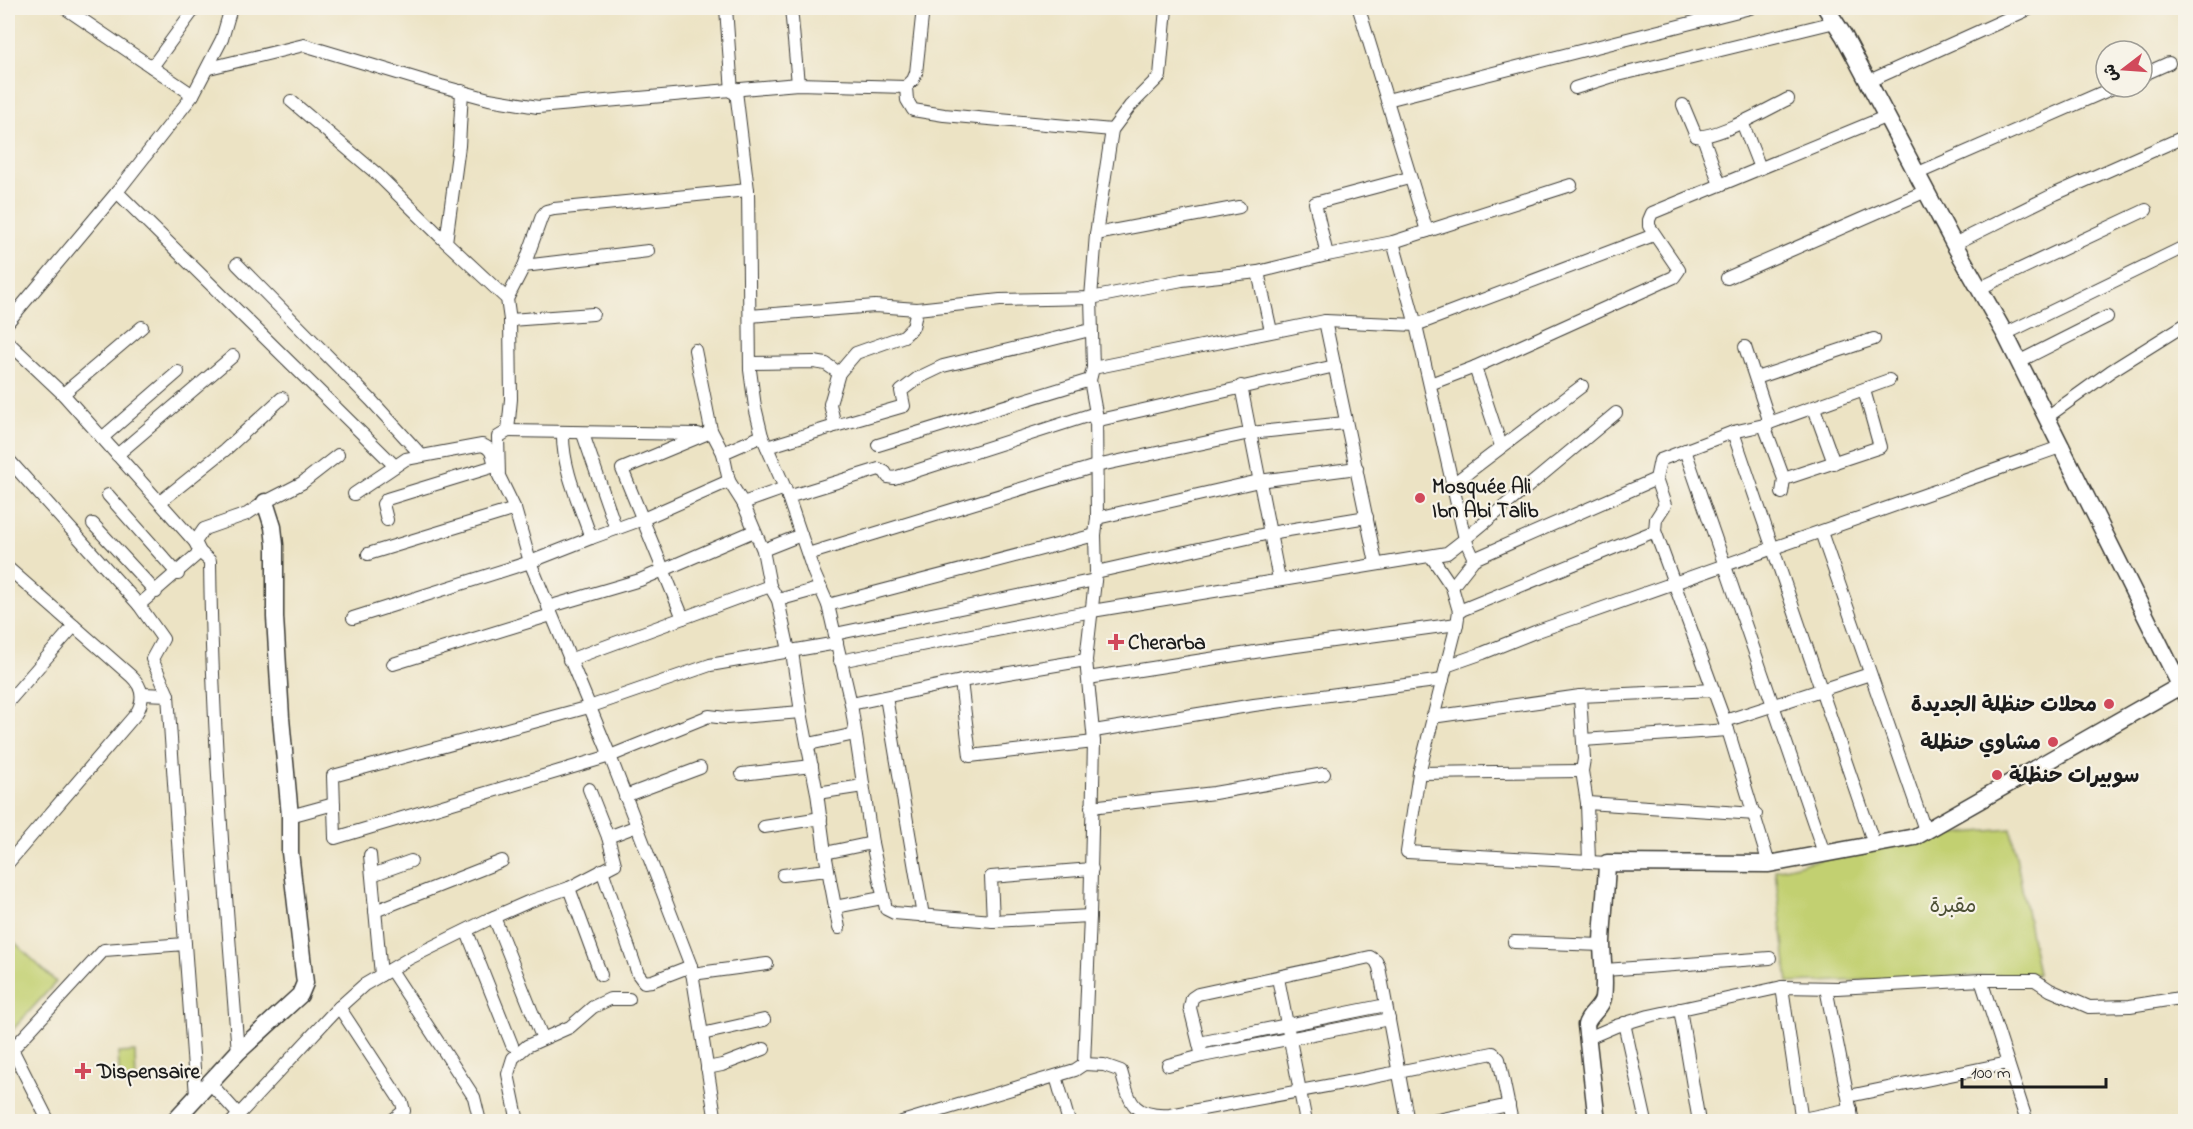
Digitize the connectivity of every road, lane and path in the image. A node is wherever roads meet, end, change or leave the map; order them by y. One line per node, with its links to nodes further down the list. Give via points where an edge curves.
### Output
1 (65, 8): 13 (street)
2 (195, 8): 13 (street)
3 (231, 8): 14 (street)
4 (726, 8): 21 (street)
5 (791, 8): 17 (street)
6 (923, 8): 18 (street, via 916,73)
7 (1166, 8): 30 (street, via 1160,76)
8 (1750, 8): 25 (street)
9 (2031, 8): 16 (street)
10 (1359, 9): 25 (street)
11 (1830, 15): 16 (street); 19 (street)
12 (2169, 63): 15 (street)
13 (152, 67): 22 (street)
14 (209, 68): 20 (street, via 304,45); 22 (street)
15 (2154, 70)
16 (1867, 82): 28 (street)
17 (798, 84): 18 (street); 21 (street)
18 (906, 87): 30 (street, via 907,100 913,110 921,112)
19 (1575, 88)
20 (462, 91): 21 (street, via 538,107); 46 (street)
21 (734, 91): 38 (street)
22 (193, 95): 40 (street)
23 (2094, 96): 34 (street)
24 (1788, 99): 29 (street)
25 (1386, 100): 35 (street)
26 (291, 101): 46 (street, via 377,174)
27 (1683, 105): 32 (street, via 1696,136)
28 (1886, 117): 33 (street); 34 (street)
29 (1742, 122): 32 (street); 33 (street)
30 (1112, 130): 44 (street)
31 (2186, 136): 48 (street)
32 (1703, 137): 36 (street)
33 (1760, 168): 36 (street)
34 (1916, 174): 39 (street)
35 (1409, 178): 43 (street); 51 (street, via 1315,203)
36 (1720, 184): 45 (street, via 1652,213 1648,219)
37 (1571, 185): 43 (street)
38 (748, 190): 53 (street, via 546,211); 61 (street)
39 (1926, 190): 48 (street); 55 (street)
40 (117, 192): 65 (street); 118 (street)
41 (1239, 207): 44 (street)
42 (2146, 210): 56 (street)
43 (1427, 231): 47 (street)
44 (1096, 234): 57 (street)
45 (1654, 235): 67 (street); 80 (street, via 1679,270 1674,277)
46 (446, 242): 58 (street)
47 (1393, 242): 51 (street); 67 (street)
48 (1954, 244): 56 (street)
49 (2186, 246): 71 (street)
50 (648, 251): 53 (street)
51 (1328, 255): 54 (street)
52 (237, 264): 114 (street)
53 (524, 266): 58 (street)
54 (1258, 272): 57 (street, via 1182,280); 70 (street)
55 (1727, 278)
56 (1980, 288): 71 (street)
57 (1091, 298): 59 (street, via 1000,300); 69 (street)
58 (507, 299): 63 (street)
59 (917, 309): 61 (street, via 875,306); 82 (street, via 913,327 904,336 856,353)
60 (593, 314): 63 (street)
61 (750, 316): 78 (street)
62 (2107, 317): 77 (street)
63 (510, 320): 99 (street, via 511,399)
64 (1325, 321): 67 (street); 70 (street); 79 (street)
65 (8, 322)
66 (2186, 324): 95 (street)
67 (1416, 325): 86 (street)
68 (142, 327): 90 (street)
69 (1090, 330): 82 (street, via 943,366 901,391 903,406 835,426 830,404); 83 (street)
70 (1271, 331): 83 (street)
71 (2005, 334): 77 (street)
72 (1874, 339): 84 (street)
73 (8, 342): 90 (street)
74 (1745, 347): 84 (street)
75 (695, 350): 100 (street)
76 (233, 356): 112 (street)
77 (2018, 362): 95 (street)
78 (750, 363): 82 (street, via 814,362 826,364); 106 (street, via 755,407)
79 (1335, 366): 87 (street); 96 (street)
80 (1474, 368): 86 (street); 108 (street)
81 (178, 372): 105 (street)
82 (838, 373)
83 (1091, 374): 94 (street); 107 (street)
84 (1756, 378): 97 (street)
85 (1889, 380): 89 (street)
86 (1430, 384): 125 (street)
87 (1241, 386): 94 (street); 103 (street)
88 (1582, 386): 108 (street)
89 (1864, 390): 92 (street); 116 (street, via 1880,447)
90 (63, 394): 105 (street)
91 (282, 398): 130 (street)
92 (1814, 408): 97 (street); 116 (street)
93 (1616, 412): 147 (street)
94 (1096, 417): 119 (street); 126 (street, via 894,478 879,469)
95 (2047, 417): 109 (street)
96 (1345, 423): 103 (street); 120 (street)
97 (1767, 424): 101 (street); 122 (street)
98 (832, 427): 106 (street)
99 (507, 431): 102 (street); 117 (street, via 498,437)
100 (709, 432): 104 (street); 111 (street); 136 (street, via 622,469)
101 (1733, 432): 110 (street); 150 (street)
102 (563, 433): 104 (street); 146 (street, via 562,447)
103 (1250, 433): 119 (street); 124 (street)
104 (583, 434): 139 (street)
105 (102, 438): 112 (street)
106 (765, 442): 111 (street); 126 (street)
107 (878, 445)
108 (1501, 446): 125 (street)
109 (2063, 446): 142 (street); 188 (street)
110 (1685, 450): 121 (street, via 1659,460); 157 (street)
111 (723, 453): 123 (street)
112 (117, 455): 130 (street)
113 (339, 455): 131 (street, via 302,483)
114 (421, 455): 117 (street, via 482,445 491,451); 118 (street)
115 (8, 459): 169 (street)
116 (1834, 463): 122 (street)
117 (497, 465): 133 (street); 137 (street, via 387,500 383,504)
118 (395, 466): 128 (street)
119 (1096, 466): 135 (street); 152 (street)
120 (1357, 468): 124 (street); 134 (street)
121 (1656, 479): 141 (street, via 1665,505 1656,519); 154 (street)
122 (1784, 480): 127 (street)
123 (729, 481): 132 (street); 136 (street)
124 (1259, 481): 135 (street); 143 (street)
125 (1453, 484): 147 (street)
126 (786, 493): 132 (street); 144 (street)
127 (1782, 493)
128 (354, 494)
129 (108, 495): 160 (street)
130 (160, 502): 148 (street)
131 (265, 502): 148 (street, via 247,514 204,529); 221 (street, via 275,545 277,650)
132 (742, 503): 140 (street)
133 (515, 509): 151 (street); 155 (street)
134 (1367, 517): 143 (street); 156 (street)
135 (1097, 518): 145 (street)
136 (643, 519): 139 (street); 159 (street)
137 (387, 520)
138 (93, 524): 167 (street)
139 (615, 529): 146 (street)
140 (754, 531): 149 (street); 159 (street)
141 (1655, 531): 163 (street); 175 (street)
142 (1821, 532): 150 (street); 184 (street)
143 (1270, 533): 161 (street); 162 (street)
144 (801, 535): 149 (street); 152 (street)
145 (1095, 535): 161 (street); 170 (street)
146 (591, 538): 155 (street)
147 (1465, 539): 153 (street, via 1447,553); 154 (street)
148 (198, 547): 160 (street); 283 (street, via 210,561 211,653)
149 (763, 550): 164 (street)
150 (1773, 550): 157 (street); 189 (street)
151 (368, 554)
152 (808, 554): 166 (street)
153 (1431, 556): 156 (street); 165 (street)
154 (1474, 559): 165 (street)
155 (530, 562): 171 (street); 173 (street)
156 (1376, 563): 162 (street)
157 (1724, 566): 163 (street); 197 (street)
158 (8, 568): 176 (street)
159 (662, 570): 171 (street); 174 (street)
160 (178, 574): 167 (street)
161 (1095, 576): 172 (street); 177 (street)
162 (1279, 579): 172 (street)
163 (1674, 582): 183 (street); 190 (street)
164 (770, 586): 168 (street); 174 (street)
165 (1452, 587): 175 (street)
166 (821, 588): 168 (street); 170 (street)
167 (156, 592): 169 (street)
168 (778, 600): 178 (street)
169 (139, 605): 192 (street, via 163,639 152,659)
170 (828, 605): 177 (street)
171 (549, 611): 179 (street); 182 (street)
172 (1092, 611): 180 (street); 181 (street)
173 (353, 618)
174 (683, 618): 179 (street)
175 (1458, 618): 183 (street); 185 (street)
176 (74, 626): 191 (street, via 136,681); 195 (street)
177 (836, 638): 178 (street); 181 (street)
178 (792, 652): 198 (street, via 710,664); 199 (street)
179 (569, 660): 198 (street)
180 (1086, 660): 185 (street); 187 (street)
181 (840, 661): 196 (street)
182 (393, 664)
183 (1446, 666): 186 (street)
184 (1870, 674): 189 (street); 225 (street)
185 (1088, 678): 203 (street)
186 (1443, 680): 200 (street); 203 (street, via 1254,705)
187 (961, 681): 194 (street); 203 (street, via 970,756)
188 (2184, 688): 225 (street)
189 (1821, 689): 197 (street); 228 (street)
190 (1714, 690): 193 (street); 201 (street)
191 (142, 694): 192 (street); 235 (street, via 136,714)
192 (168, 695): 254 (street)
193 (1580, 696): 200 (street); 204 (street)
194 (886, 697): 196 (street); 247 (street)
195 (8, 702)
196 (851, 704): 202 (street)
197 (1772, 705): 201 (street); 230 (street)
198 (589, 707): 206 (street); 218 (street, via 333,776)
199 (801, 712): 205 (street); 206 (street, via 709,717)
200 (1432, 717): 210 (street)
201 (1727, 725): 204 (street); 220 (street)
202 (855, 734): 205 (street); 213 (street)
203 (1094, 737): 219 (street)
204 (1583, 740): 209 (street)
205 (809, 744): 207 (street)
206 (610, 756): 216 (street); 218 (street, via 335,838)
207 (812, 766): 211 (street); 215 (street)
208 (700, 768): 216 (street)
209 (1582, 771): 210 (street); 217 (street)
210 (1419, 773): 234 (street, via 1407,852)
211 (742, 774)
212 (1324, 774): 219 (street, via 1214,793)
213 (863, 786): 215 (street); 227 (street)
214 (589, 789): 226 (street)
215 (818, 793): 222 (street)
216 (625, 796): 223 (street)
217 (1587, 803): 220 (street); 234 (street)
218 (334, 804): 221 (street)
219 (1091, 807): 238 (street)
220 (1756, 814): 237 (street)
221 (290, 816): 283 (street, via 290,852 305,983 300,995)
222 (821, 818): 224 (street); 229 (street)
223 (637, 826): 226 (street); 258 (street)
224 (764, 827)
225 (1925, 830): 228 (street, via 1915,837)
226 (608, 837): 239 (street, via 615,864)
227 (872, 843): 229 (street); 244 (street)
228 (1874, 844): 230 (street)
229 (825, 853): 240 (street)
230 (1824, 854): 237 (street)
231 (370, 855): 241 (street)
232 (411, 861): 241 (street)
233 (502, 861): 246 (street)
234 (1589, 862): 236 (street)
235 (8, 863)
236 (1608, 863): 237 (street); 255 (street)
237 (1770, 864)
238 (1092, 869): 248 (street); 250 (street, via 991,877)
239 (602, 870): 243 (street); 258 (street, via 644,982)
240 (828, 870): 242 (street); 245 (street)
241 (372, 875): 246 (street)
242 (783, 875)
243 (569, 888): 249 (street); 261 (street)
244 (882, 898): 245 (street); 247 (street, via 886,909 894,913)
245 (835, 907): 251 (street)
246 (375, 911): 260 (street)
247 (923, 916): 250 (street)
248 (1090, 916): 250 (street); 286 (street)
249 (494, 917): 252 (street); 275 (street)
250 (993, 921)
251 (838, 928)
252 (467, 932): 260 (street); 280 (street)
253 (1514, 942): 255 (street)
254 (184, 944): 282 (street, via 104,950); 293 (street)
255 (1602, 945): 259 (street)
256 (1770, 958): 259 (street)
257 (767, 964): 258 (street)
258 (691, 970): 276 (street)
259 (1605, 970): 277 (street, via 1602,1004 1587,1020)
260 (386, 972): 269 (street); 302 (street, via 474,1097)
261 (601, 975)
262 (1278, 978): 268 (street, via 1371,957 1378,963); 274 (street); 279 (street, via 1195,996 1190,1008)
263 (1981, 980): 265 (street); 266 (street, via 2035,980 2089,1007 2130,1006); 285 (street)
264 (1782, 987): 265 (street); 270 (street); 298 (street)
265 (1826, 988): 294 (street)
266 (2186, 997)
267 (628, 999): 303 (street, via 610,999 593,1007 570,1027 527,1046 513,1058 508,1074)
268 (1386, 1005): 271 (street); 274 (street)
269 (339, 1007): 297 (street); 301 (street, via 402,1103 404,1111)
270 (1680, 1010): 273 (street); 313 (street)
271 (1389, 1019): 278 (street); 289 (street)
272 (764, 1020): 276 (street)
273 (1624, 1023): 277 (street); 312 (street)
274 (1287, 1025): 278 (street); 279 (street)
275 (540, 1032)
276 (702, 1034): 288 (street)
277 (1588, 1038): 311 (street)
278 (1289, 1039): 284 (street); 292 (street)
279 (1198, 1043): 284 (street)
280 (512, 1045)
281 (764, 1049): 288 (street)
282 (10, 1052): 299 (street)
283 (238, 1052): 291 (street)
284 (1202, 1056): 287 (street)
285 (2008, 1063): 294 (street); 315 (street)
286 (1084, 1064): 290 (street); 292 (street, via 1121,1071 1128,1096 1138,1110 1151,1116)
287 (1168, 1065)
288 (707, 1068): 304 (street)
289 (1398, 1072): 292 (street); 295 (street, via 1493,1053 1500,1062); 308 (street)
290 (1056, 1076): 305 (street); 306 (street)
291 (210, 1083): 293 (street); 297 (street)
292 (1300, 1091): 307 (street)
293 (196, 1096): 300 (street)
294 (1849, 1096): 296 (street)
295 (1509, 1105): 309 (street); 310 (street)
296 (1852, 1115): 298 (street)
297 (235, 1118)
298 (1801, 1120): 314 (street)
299 (49, 1122)
300 (173, 1122)
301 (390, 1122)
302 (480, 1122)
303 (518, 1122)
304 (716, 1122)
305 (902, 1122)
306 (1069, 1122)
307 (1306, 1122)
308 (1408, 1122)
309 (1428, 1122)
310 (1512, 1122)
311 (1597, 1122)
312 (1646, 1122)
313 (1700, 1122)
314 (1788, 1122)
315 (2027, 1122)

